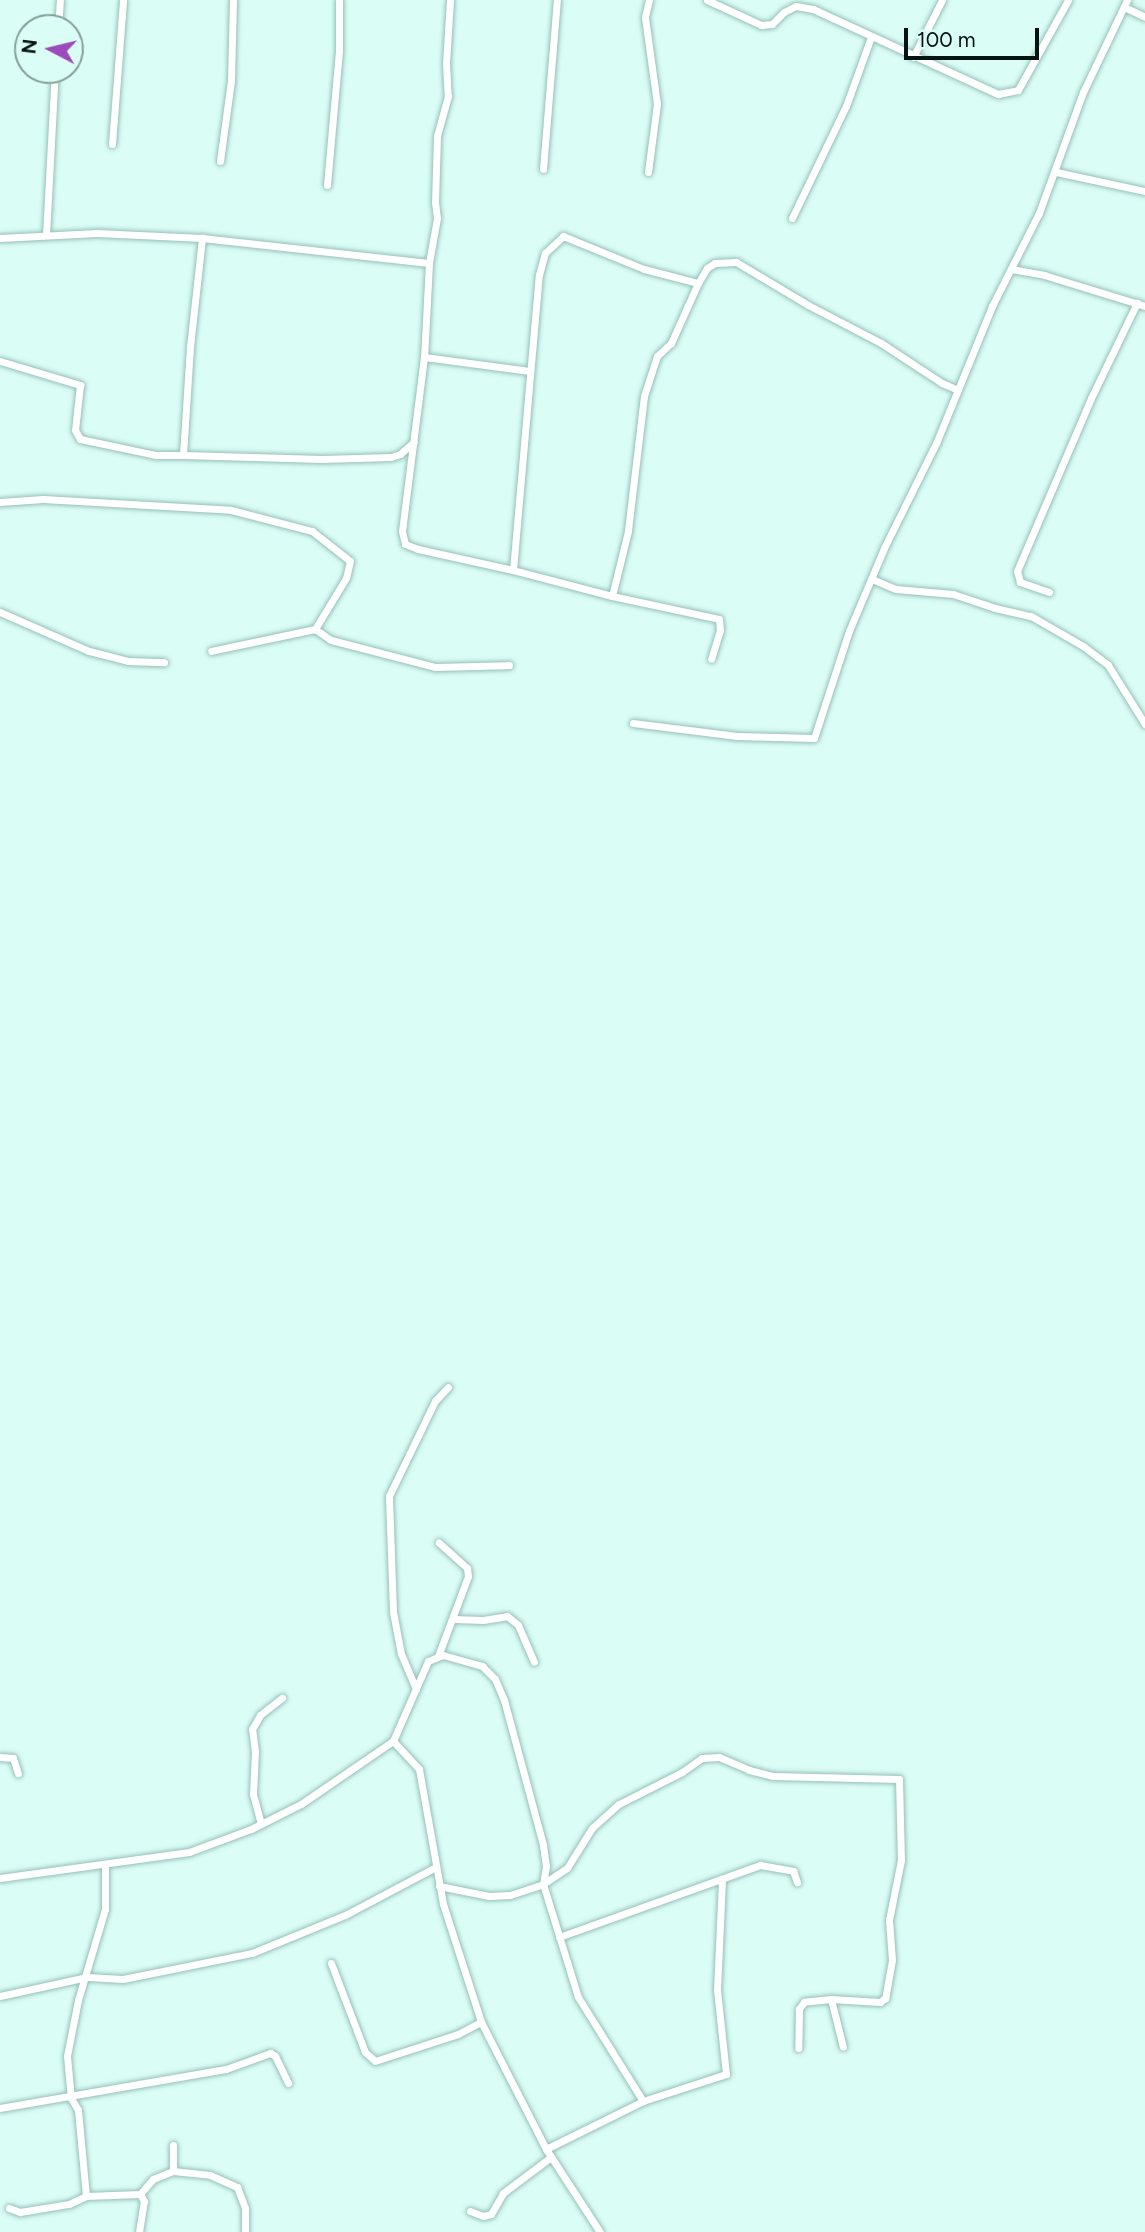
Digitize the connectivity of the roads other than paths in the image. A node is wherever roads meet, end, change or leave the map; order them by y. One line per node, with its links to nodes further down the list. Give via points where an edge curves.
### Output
1 (123, 0): 16 (street)
2 (233, 0): 17 (street, via 231,81)
3 (340, 0): 21 (street)
4 (450, 0): 27 (street, via 448,96 437,136 437,218)
5 (557, 0): 18 (street)
6 (649, 0): 19 (street, via 645,17 657,104)
7 (707, 0): 10 (street, via 761,25 772,24)
8 (942, 0): 14 (street)
9 (1068, 0): 14 (street, via 1030,73 1010,94 998,94)
10 (797, 3): 13 (street)
11 (1126, 4): 12 (street); 20 (street, via 1083,92)
12 (1145, 17)
13 (871, 37): 14 (street); 23 (street, via 821,163)
14 (913, 57)
15 (54, 84): 24 (street)
16 (112, 144)
17 (219, 161)
18 (543, 169)
19 (648, 172)
20 (1056, 172): 22 (street); 28 (street)
21 (327, 185)
22 (1145, 191)
23 (792, 218)
24 (46, 235): 25 (street); 26 (street)
25 (0, 238)
26 (202, 238): 27 (street); 37 (street)
27 (429, 263): 32 (street)
28 (1011, 269): 30 (street); 35 (street)
29 (698, 283): 34 (street, via 644,269 563,236 545,253 542,264); 35 (street, via 715,263 736,262); 42 (street, via 671,344 657,356 644,396 628,531)
30 (1137, 303): 31 (street); 41 (street, via 1017,571 1020,582)
31 (1145, 306)
32 (424, 356): 34 (street); 36 (street)
33 (0, 361): 37 (street, via 80,385 75,430 80,439)
34 (530, 371): 39 (street)
35 (958, 390): 40 (street)
36 (414, 442): 37 (street, via 391,457); 39 (street, via 402,531 405,544)
37 (183, 455)
38 (0, 502): 44 (street, via 43,499 210,508 312,531 351,565)
39 (513, 570): 42 (street)
40 (872, 579): 49 (street, via 845,642 814,737 727,735); 50 (street, via 896,589 953,594 1031,615 1108,666)
41 (1049, 592)
42 (612, 596): 46 (street, via 719,619)
43 (0, 612): 47 (street, via 89,651 128,661)
44 (315, 629): 45 (street); 48 (street, via 331,640 435,667)
45 (211, 651)
46 (711, 659)
47 (163, 662)
48 (509, 665)
49 (632, 723)
50 (1145, 724)
51 (448, 1387): 56 (street, via 435,1401 389,1496 393,1612 401,1654)
52 (439, 1543): 53 (street, via 467,1568)
53 (454, 1619): 54 (street); 55 (street, via 507,1616 518,1625)
54 (438, 1656): 56 (street, via 428,1661); 67 (street, via 482,1666 495,1679 543,1845)
55 (534, 1662)
56 (416, 1689): 58 (street)
57 (282, 1698): 61 (street, via 260,1715 252,1729 253,1794)
58 (393, 1741): 61 (street, via 301,1804); 63 (street, via 419,1769)
59 (0, 1757): 60 (street, via 13,1758)
60 (18, 1773)
61 (261, 1824): 62 (street, via 188,1852)
62 (106, 1865): 64 (street); 71 (street, via 105,1909)
63 (434, 1868): 68 (street); 71 (street, via 347,1914 253,1953 122,1979)
64 (0, 1878)
65 (722, 1880): 66 (street, via 760,1865 793,1871); 69 (street); 79 (street, via 717,1990 726,2074)
66 (797, 1882)
67 (543, 1884): 68 (street, via 510,1895 489,1896); 69 (street); 73 (street, via 567,1868 592,1828 619,1804 702,1758 719,1757 773,1776 899,1779 901,1860 889,1920 890,1984 880,2003)
68 (439, 1886): 74 (street)
69 (559, 1937): 79 (street, via 578,1997)
70 (331, 1963): 74 (street, via 365,2052 375,2061)
71 (87, 1977): 72 (street); 78 (street, via 67,2056)
72 (0, 1996)
73 (831, 1999): 75 (street); 76 (street, via 804,2003 799,2010)
74 (481, 2022): 82 (street)
75 (843, 2047)
76 (798, 2048)
77 (288, 2083): 78 (street, via 270,2053 226,2069)
78 (71, 2098): 80 (street); 86 (street, via 78,2110)
79 (643, 2101): 82 (street)
80 (0, 2108)
81 (173, 2146): 84 (street)
82 (546, 2149): 83 (street)
83 (551, 2157): 88 (street, via 503,2193 491,2214); 91 (street)
84 (173, 2171): 85 (street, via 153,2179); 90 (street, via 210,2175 237,2187 245,2208)
85 (140, 2193): 86 (street); 89 (street, via 144,2201)
86 (86, 2196): 87 (street, via 69,2204 20,2212)
87 (9, 2208)
88 (470, 2211)
89 (139, 2232)
90 (245, 2232)
91 (600, 2232)

